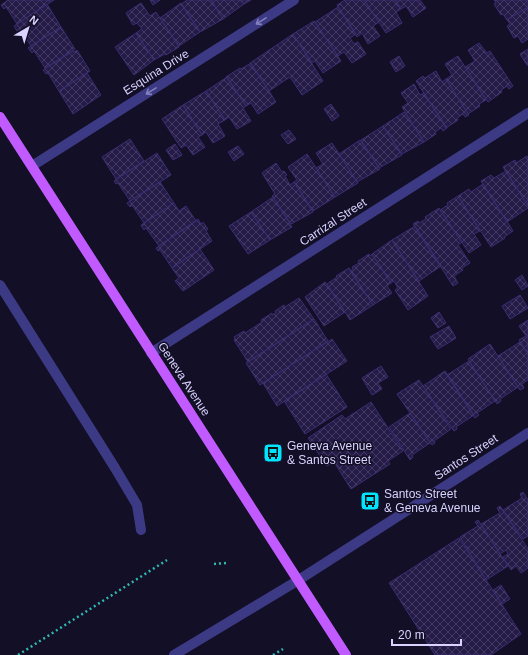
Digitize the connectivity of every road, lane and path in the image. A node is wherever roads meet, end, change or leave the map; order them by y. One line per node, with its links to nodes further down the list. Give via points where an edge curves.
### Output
1 (294, 0): 4 (street, Esquina Drive, one-way to 4)
2 (528, 113): 6 (street, Carrizal Street)
3 (0, 117): 4 (main road, Geneva Avenue)
4 (32, 166): 6 (main road, Geneva Avenue)
5 (0, 285): 8 (street, via 118,474 136,506)
6 (151, 353): 12 (main road, Geneva Avenue)
7 (528, 433): 12 (street, Santos Street)
8 (140, 530)
9 (167, 560): 14 (path)
10 (226, 563): 11 (path)
11 (214, 564)
12 (297, 581): 15 (street, Santos Street); 17 (main road, Geneva Avenue)
13 (283, 649): 16 (path)
14 (18, 655)
15 (174, 655)
16 (273, 655)
17 (346, 655)

